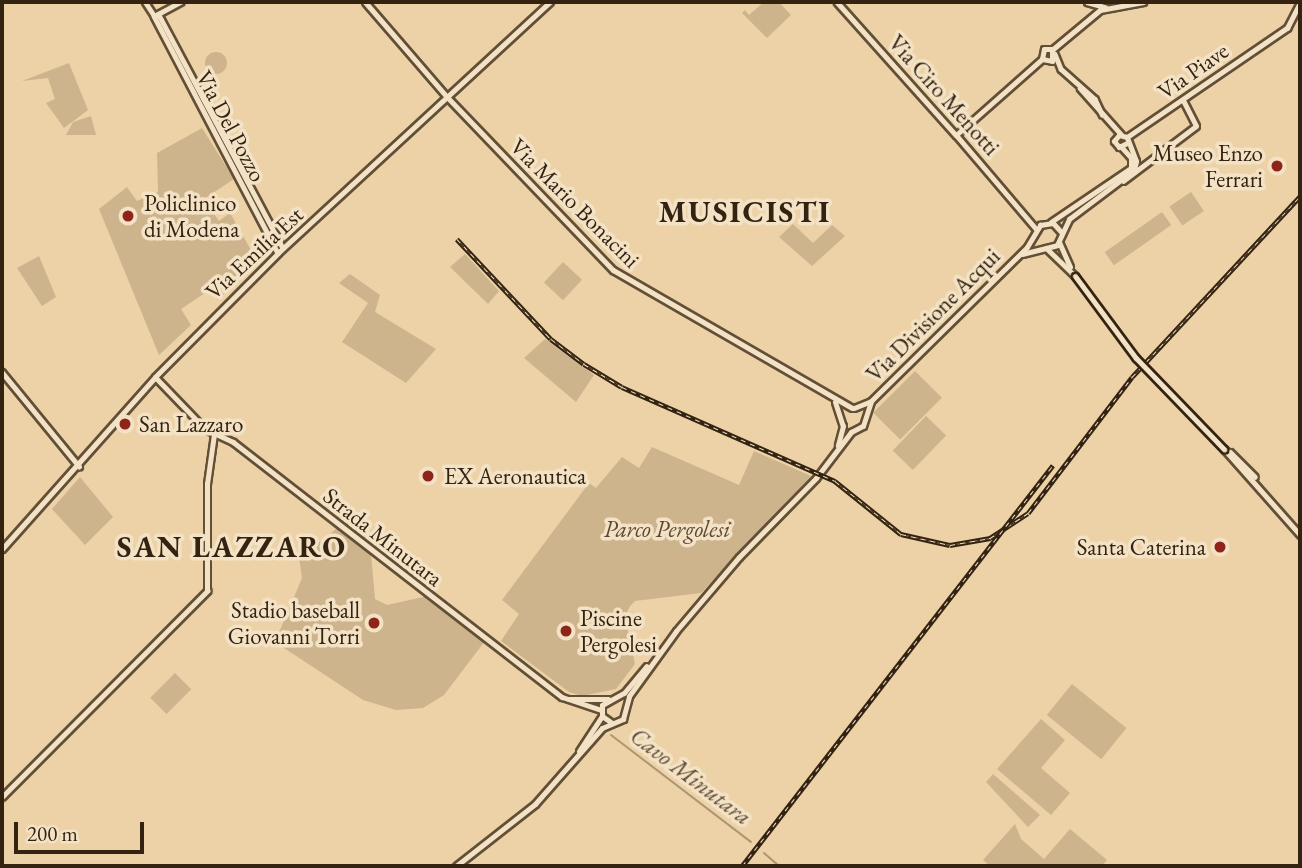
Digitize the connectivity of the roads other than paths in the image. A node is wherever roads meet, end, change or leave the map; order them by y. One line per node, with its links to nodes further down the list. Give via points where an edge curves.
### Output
1 (145, 2): 10 (main road)
2 (180, 2): 10 (main road)
3 (365, 2): 14 (main road, Via Mario Bonacini)
4 (550, 2): 14 (street, Via Emilia Est)
5 (837, 2): 17 (street, Via Ciro Menotti)
6 (1087, 2): 9 (street)
7 (1143, 2): 9 (main road)
8 (1300, 3): 15 (main road, Via Piave, via 1279,34)
9 (1127, 6): 11 (main road, via 1100,10)
10 (156, 16): 27 (street, Via Del Pozzo)
11 (1053, 52): 12 (main road); 12 (main road, via 1044,49); 13 (street)
12 (1045, 60): 13 (street); 17 (main road)
13 (1062, 69): 16 (street)
14 (447, 97): 27 (street, Via Emilia Est); 33 (main road, Via Mario Bonacini, via 626,281 791,370)
15 (1183, 100): 19 (main road, Via Piave); 20 (street, via 1196,126)
16 (1111, 126): 18 (street); 19 (street)
17 (956, 135): 21 (main road, Via Ciro Menotti)
18 (1115, 139): 19 (main road, Via Piave); 19 (main road)
19 (1124, 141): 20 (main road, via 1136,167); 22 (street, via 1131,168)
20 (1087, 206): 24 (main road, via 1069,219)
21 (1025, 211): 22 (main road, Via Ciro Menotti); 23 (main road, Via Ciro Menotti)
22 (1047, 222): 23 (main road, Via Divisione Acqui); 24 (main road, Via Ciro Menotti)
23 (1035, 232): 26 (main road, Via Ciro Menotti); 28 (main road, Via Divisione Acqui)
24 (1061, 232): 25 (main road)
25 (1059, 242): 26 (main road, Via Divisione Acqui); 29 (main road)
26 (1044, 248): 28 (main road, Via Divisione Acqui); 29 (main road)
27 (281, 250): 31 (street, Via Emilia Est)
28 (1019, 255): 32 (main road, Via Divisione Acqui)
29 (1075, 276): 42 (main road, bridge, via 1136,358 1257,481)
30 (2, 372): 41 (street)
31 (155, 377): 39 (main road, Strada Minutara, via 191,417); 41 (main road, Via Emilia Est)
32 (871, 401): 34 (main road, Via Divisione Acqui); 36 (main road, Via Divisione Acqui)
33 (835, 402): 34 (main road, Via Mario Bonacini); 35 (main road, Via Mario Bonacini)
34 (853, 408): 35 (main road); 36 (main road)
35 (842, 415): 37 (main road)
36 (863, 415): 38 (main road, via 863,426)
37 (843, 426): 38 (main road); 40 (main road)
38 (851, 432): 40 (main road)
39 (214, 434): 47 (main road, Strada Minutara, via 233,442); 53 (street, via 208,484 207,591)
40 (837, 448): 46 (main road, via 816,478 701,599)
41 (79, 466): 45 (main road, Via Emilia Est)
42 (1290, 523): 43 (street); 44 (main road)
43 (1300, 528)
44 (1300, 535)
45 (2, 550)
46 (655, 659): 48 (main road, via 624,693); 49 (main road)
47 (562, 697): 48 (main road); 50 (main road, Strada Minutara)
48 (611, 698): 49 (main road); 50 (main road)
49 (625, 705): 51 (main road, via 624,718)
50 (602, 713): 51 (main road, Strada Minutara); 52 (main road)
51 (612, 723): 52 (main road)
52 (566, 771): 54 (main road, via 535,804)
53 (2, 797)
54 (456, 866)

